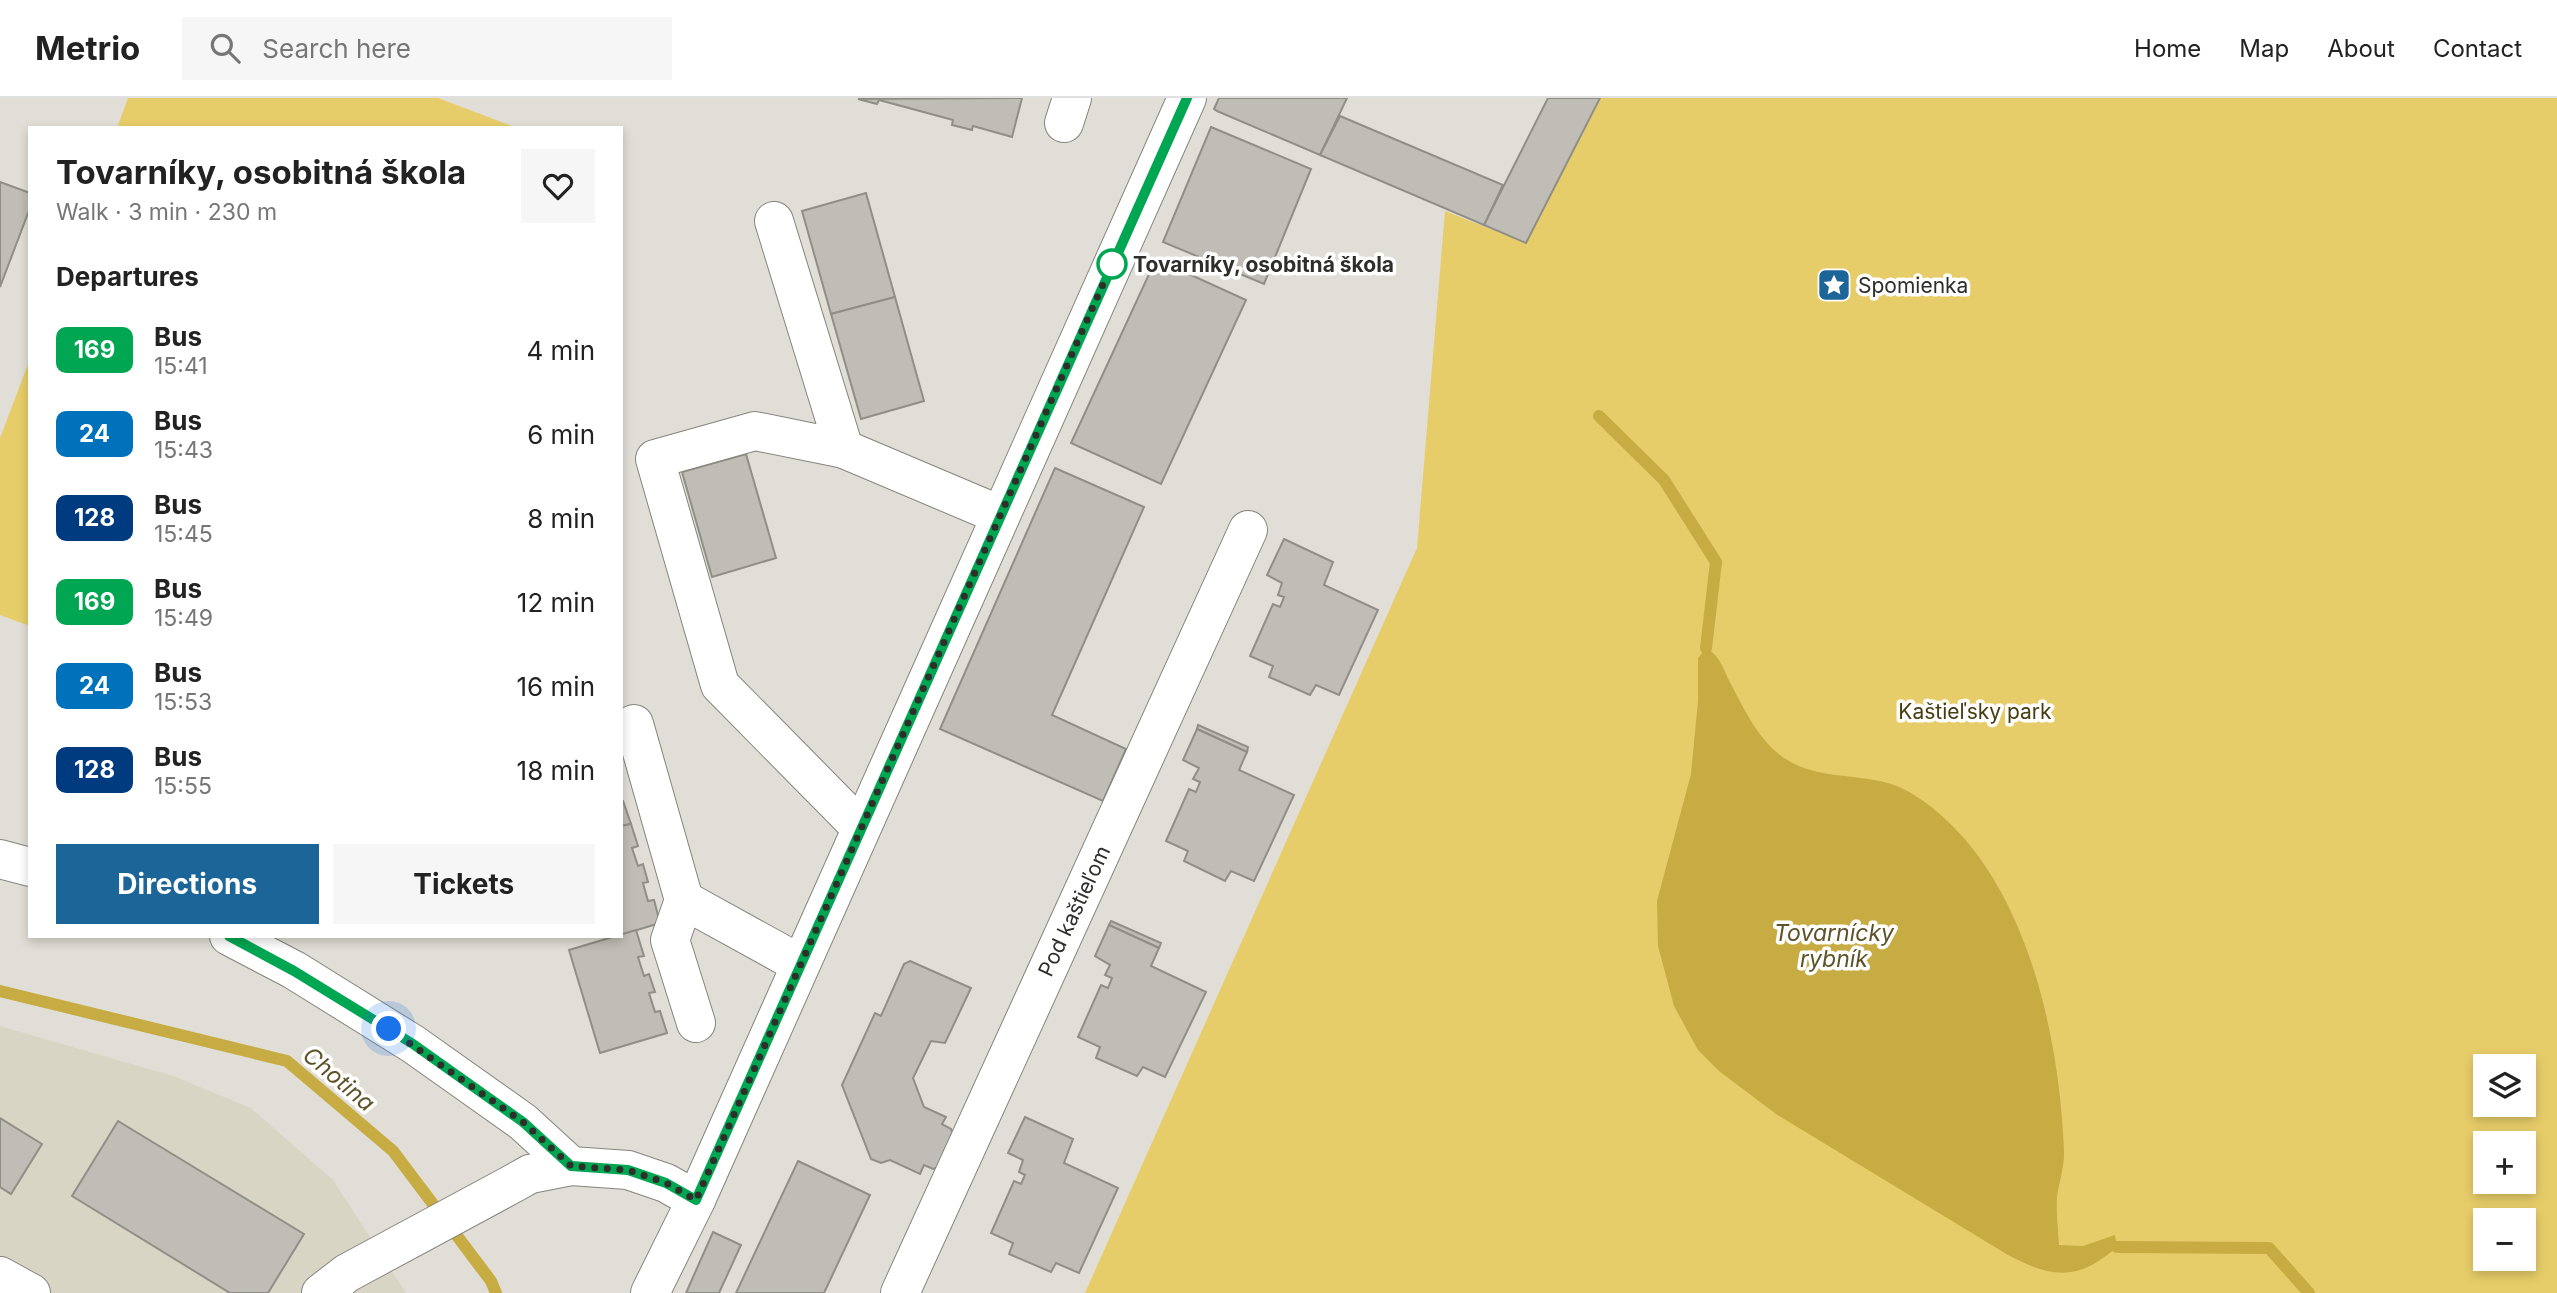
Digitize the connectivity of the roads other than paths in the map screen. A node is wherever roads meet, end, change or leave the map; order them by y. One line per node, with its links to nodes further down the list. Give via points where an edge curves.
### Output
1 (1187, 98): 4 (street)
2 (774, 221): 3 (street)
3 (844, 449): 4 (street); 7 (street, via 755,431 654,459 720,685)
4 (1000, 515): 7 (street)
5 (1248, 530): 20 (street, Pod kaštieľom)
6 (634, 724): 10 (street)
7 (861, 828): 12 (street)
8 (0, 859): 9 (street)
9 (28, 866)
10 (684, 901): 12 (street); 13 (street, via 670,940)
11 (233, 938): 14 (street, via 413,1044 523,1122)
12 (800, 964): 15 (street)
13 (696, 1023)
14 (571, 1166): 15 (street, via 628,1170); 18 (street, via 514,1182 347,1273)
15 (696, 1200): 19 (street)
16 (0, 1276): 17 (street)
17 (31, 1293)
18 (321, 1293)
19 (650, 1293)
20 (900, 1293)

